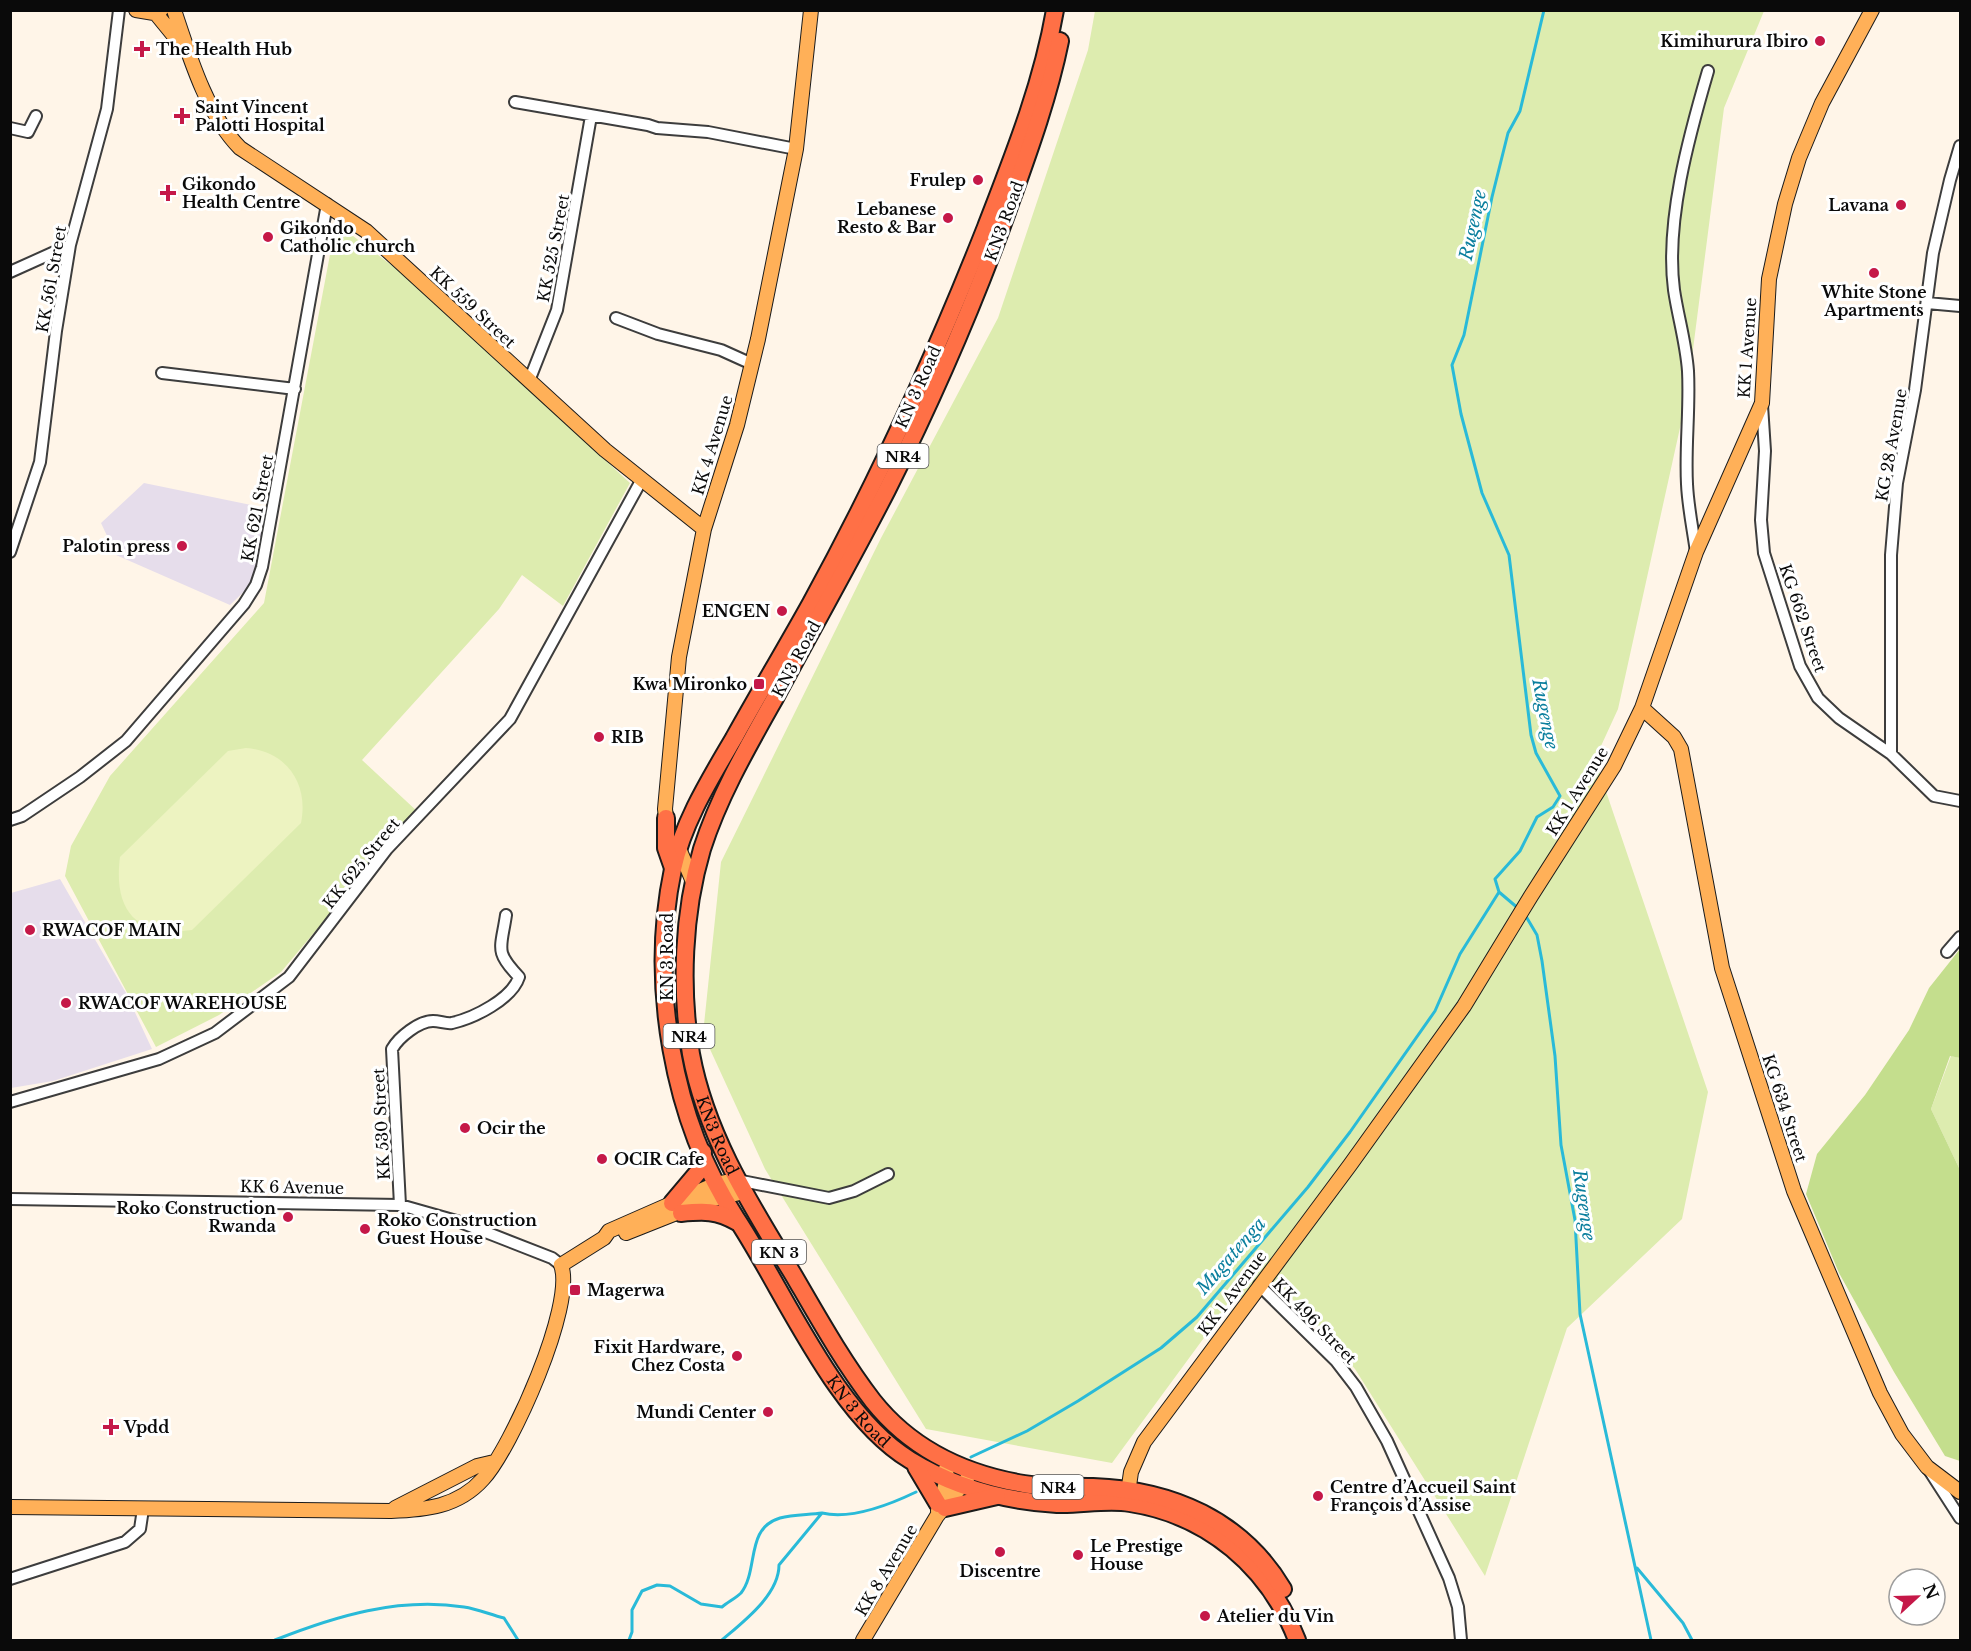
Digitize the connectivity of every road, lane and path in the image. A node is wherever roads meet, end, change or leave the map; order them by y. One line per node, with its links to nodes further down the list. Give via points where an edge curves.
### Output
1 (119, 10): 19 (street, KK 561 Street, via 107,109)
2 (136, 10): 8 (main road)
3 (174, 10): 9 (main road, KK 559 Street)
4 (811, 10): 16 (main road, KK 4 Avenue)
5 (1055, 10): 17 (highway, KN 3 Road / NR4)
6 (1066, 10): 17 (highway, KN3 Road / NR4, via 1053,72)
7 (1872, 10): 28 (main road, KK 1 Avenue, via 1822,103 1785,204 1769,279)
8 (156, 11): 9 (main road, KK 559 Street)
9 (188, 52): 18 (main road, KK 559 Street, via 224,132 240,148)
10 (1708, 71): 32 (street, via 1683,178 1673,258 1674,290 1688,372 1687,485)
11 (515, 102): 13 (street)
12 (36, 116): 14 (street, via 28,132)
13 (591, 116): 16 (street); 26 (street, KK 525 Street, via 557,310)
14 (10, 128)
15 (1960, 146): 21 (street, KG 28 Avenue, via 1933,253)
16 (796, 149): 24 (main road, KK 4 Avenue)
17 (1017, 166): 38 (highway, KN 3 Road / NR4, via 881,473); 41 (highway, KN3 Road / NR4, via 981,286 886,491 725,794 703,848)
18 (327, 204): 26 (main road, KK 559 Street, via 366,231); 27 (street, KK 621 Street)
19 (70, 245): 20 (street); 31 (street, KK 561 Street, via 40,462)
20 (10, 272)
21 (1927, 303): 22 (street); 34 (street, KG 28 Avenue, via 1916,390 1897,483 1891,555)
22 (1960, 306)
23 (616, 318): 24 (street, via 658,334 721,350)
24 (752, 364): 30 (main road, KK 4 Avenue)
25 (162, 373): 27 (street)
26 (529, 381): 29 (main road, KK 559 Street)
27 (295, 389): 36 (street, KK 621 Street, via 262,567 244,604 126,741 80,777)
28 (1762, 403): 32 (main road, KK 1 Avenue); 34 (street, KG 662 Street, via 1764,553 1800,666 1818,698 1839,718)
29 (641, 481): 30 (main road, KK 559 Street); 45 (street, KK 625 Street, via 510,719 387,849 289,977 215,1033 159,1059)
30 (704, 529): 37 (main road, KK 4 Avenue, via 677,668)
31 (10, 552)
32 (1696, 552): 33 (main road, KK 1 Avenue)
33 (1642, 708): 55 (main road, KK 1 Avenue, via 1614,766 1464,1006); 59 (main road, KG 634 Street, via 1674,737 1681,749 1722,968 1794,1191 1880,1393 1902,1434)
34 (1891, 754): 35 (street, KG 662 Street, via 1934,796)
35 (1960, 801)
36 (10, 820)
37 (667, 822): 38 (highway, via 674,828); 39 (main road); 40 (highway, via 666,849)
38 (688, 824): 39 (highway, KN 3 Road / NR4)
39 (679, 847): 40 (highway, KN 3 Road / NR4); 41 (main road)
40 (673, 868): 46 (highway, KN 3 Road / NR4, via 665,971 670,1050)
41 (694, 884): 48 (highway, KN3 Road / NR4, via 686,932 692,1058 703,1099)
42 (506, 915): 51 (street, KK 530 Street, via 501,953 519,977 516,987 473,1016 450,1023 431,1021 399,1038 392,1049)
43 (1960, 937): 44 (street)
44 (1947, 952)
45 (10, 1102)
46 (703, 1152): 49 (highway, KN 3 Road / NR4); 52 (highway, via 699,1171)
47 (888, 1174): 48 (street, via 829,1198)
48 (741, 1186): 49 (main road); 56 (highway, KN3 Road / KN 3)
49 (719, 1190): 52 (main road); 53 (highway, KN 3 Road / NR4)
50 (10, 1199): 51 (street, KK 6 Avenue)
51 (400, 1205): 54 (street, KK 6 Avenue, via 460,1221)
52 (676, 1208): 53 (highway, via 723,1213); 54 (main road, via 609,1231)
53 (741, 1225): 57 (highway, KN 3 Road / NR4, via 822,1362 862,1417)
54 (561, 1265): 58 (main road, via 564,1285 551,1342 524,1410)
55 (1259, 1285): 63 (main road, KK 1 Avenue, via 1144,1442 1136,1455); 73 (street, KK 496 Street, via 1336,1361 1362,1396 1387,1441 1449,1578 1458,1607)
56 (814, 1311): 60 (highway, KN 3 Road / NR4, via 877,1405)
57 (906, 1458): 60 (highway, KN 3 Road / NR4); 66 (highway, via 921,1471)
58 (494, 1462): 67 (main road, via 477,1466); 67 (main road, via 483,1479 455,1500 438,1507)
59 (1927, 1467): 61 (main road, KG 634 Street); 68 (street)
60 (957, 1474): 62 (highway, KN 3 Road / NR4); 63 (highway, KN 3 Road / NR4); 66 (main road, KK 8 Avenue)
61 (1960, 1492)
62 (997, 1496): 63 (highway, KN 3 Road / NR4, via 1059,1504); 66 (highway)
63 (1127, 1496): 71 (highway, KN 3 Road / NR4, via 1205,1528 1241,1555 1280,1602); 72 (highway, KN 3 Road / NR4, via 1160,1495 1192,1507 1238,1535 1272,1569)
64 (10, 1507): 65 (main road)
65 (143, 1509): 67 (main road); 69 (street, via 140,1529 125,1542)
66 (940, 1509): 70 (main road, KK 8 Avenue)
67 (391, 1511)
68 (1960, 1518)
69 (10, 1579)
70 (863, 1641)
71 (1297, 1641)
72 (1308, 1641)
73 (1461, 1641)

